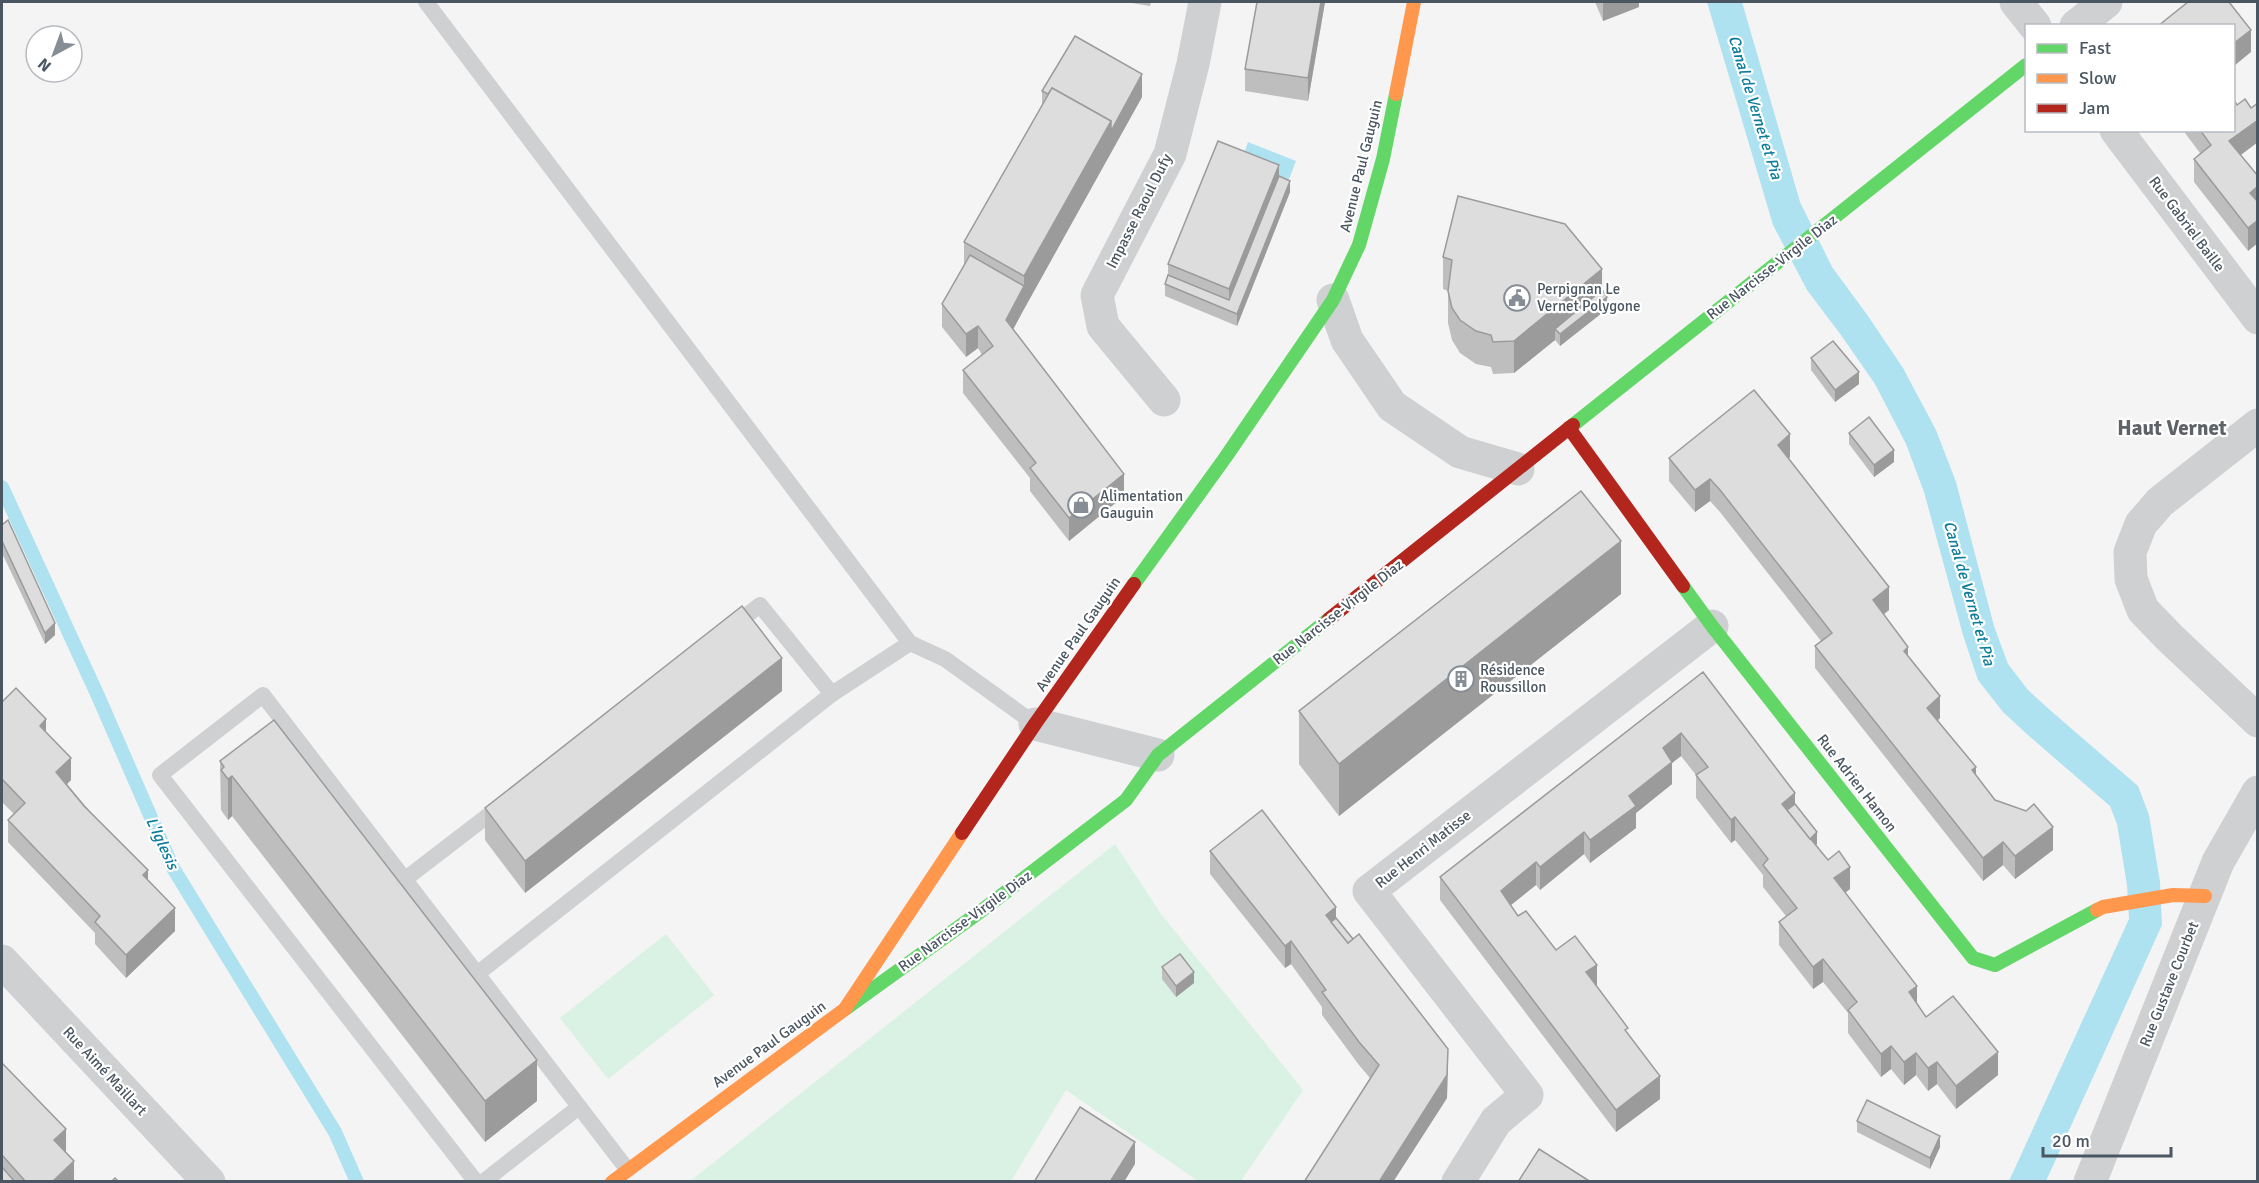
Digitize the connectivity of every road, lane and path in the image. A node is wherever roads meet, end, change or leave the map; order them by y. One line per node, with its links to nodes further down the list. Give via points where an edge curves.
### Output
1 (426, 2): 19 (lane)
2 (1205, 2): 13 (street, Impasse Raoul Dufy, via 1170,154 1097,294 1103,326)
3 (1414, 2): 11 (street, Avenue Paul Gauguin, via 1383,159 1359,245)
4 (2016, 2): 6 (street)
5 (2106, 2): 7 (street)
6 (2033, 24)
7 (2078, 24)
8 (2025, 66): 15 (street, Rue Narcisse-Virgile Diaz)
9 (2118, 132): 10 (street, Rue Gabriel Baille)
10 (2246, 278): 12 (street, Rue Gabriel Baille)
11 (1333, 300): 16 (street, via 1347,340 1392,406 1460,452); 22 (street, Avenue Paul Gauguin)
12 (2258, 318)
13 (1164, 400)
14 (2258, 425): 21 (street, via 2160,502 2141,524 2130,552 2131,579 2144,610)
15 (1569, 428): 16 (street, Rue Narcisse-Virgile Diaz); 17 (street, Rue Adrien Hamon)
16 (1518, 469): 23 (street, Rue Narcisse-Virgile Diaz)
17 (1712, 626): 27 (street, Rue Adrien Hamon, via 1973,957 1995,965 2103,907); 37 (street, Rue Henri Matisse, via 1369,891 1527,1095 1496,1121)
18 (723, 634): 20 (lane, via 760,605)
19 (910, 643): 20 (lane); 22 (lane, via 945,659)
20 (832, 694): 29 (lane)
21 (2258, 721)
22 (1035, 724): 23 (street); 30 (street, Avenue Paul Gauguin)
23 (1158, 755): 30 (street, Rue Narcisse-Virgile Diaz, via 1126,800)
24 (2258, 792): 27 (street, Rue Gustave Courbet, via 2218,862)
25 (517, 793): 26 (lane)
26 (404, 880): 29 (lane); 34 (lane, via 263,695 160,775)
27 (2189, 896): 38 (street, Rue Gustave Courbet)
28 (2, 961): 33 (street, Rue Aimé Maillart)
29 (477, 974): 31 (lane)
30 (845, 1009): 32 (street, Avenue Paul Gauguin)
31 (579, 1107): 32 (lane); 35 (lane)
32 (627, 1169): 36 (street, Avenue Paul Gauguin)
33 (209, 1182)
34 (476, 1182)
35 (483, 1182)
36 (612, 1182)
37 (1458, 1182)
38 (2090, 1182)

